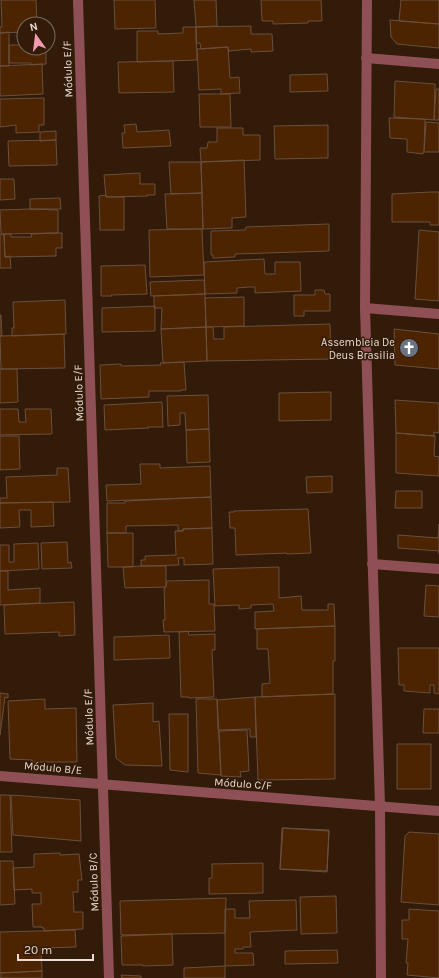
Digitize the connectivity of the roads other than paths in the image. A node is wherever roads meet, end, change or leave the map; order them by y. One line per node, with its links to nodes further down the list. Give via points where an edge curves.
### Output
1 (78, 0): 10 (street, Módulo E/F)
2 (367, 0): 3 (street)
3 (366, 58): 4 (street); 5 (street)
4 (439, 64)
5 (365, 308): 6 (street); 7 (street)
6 (439, 314)
7 (372, 564): 8 (street); 11 (street)
8 (439, 569)
9 (0, 776): 10 (street, Módulo B/E)
10 (103, 785): 11 (street, Módulo C/F); 13 (street, Módulo B/C)
11 (380, 806): 12 (street, Módulo C/F); 14 (street)
12 (439, 812)
13 (109, 978)
14 (381, 978)

